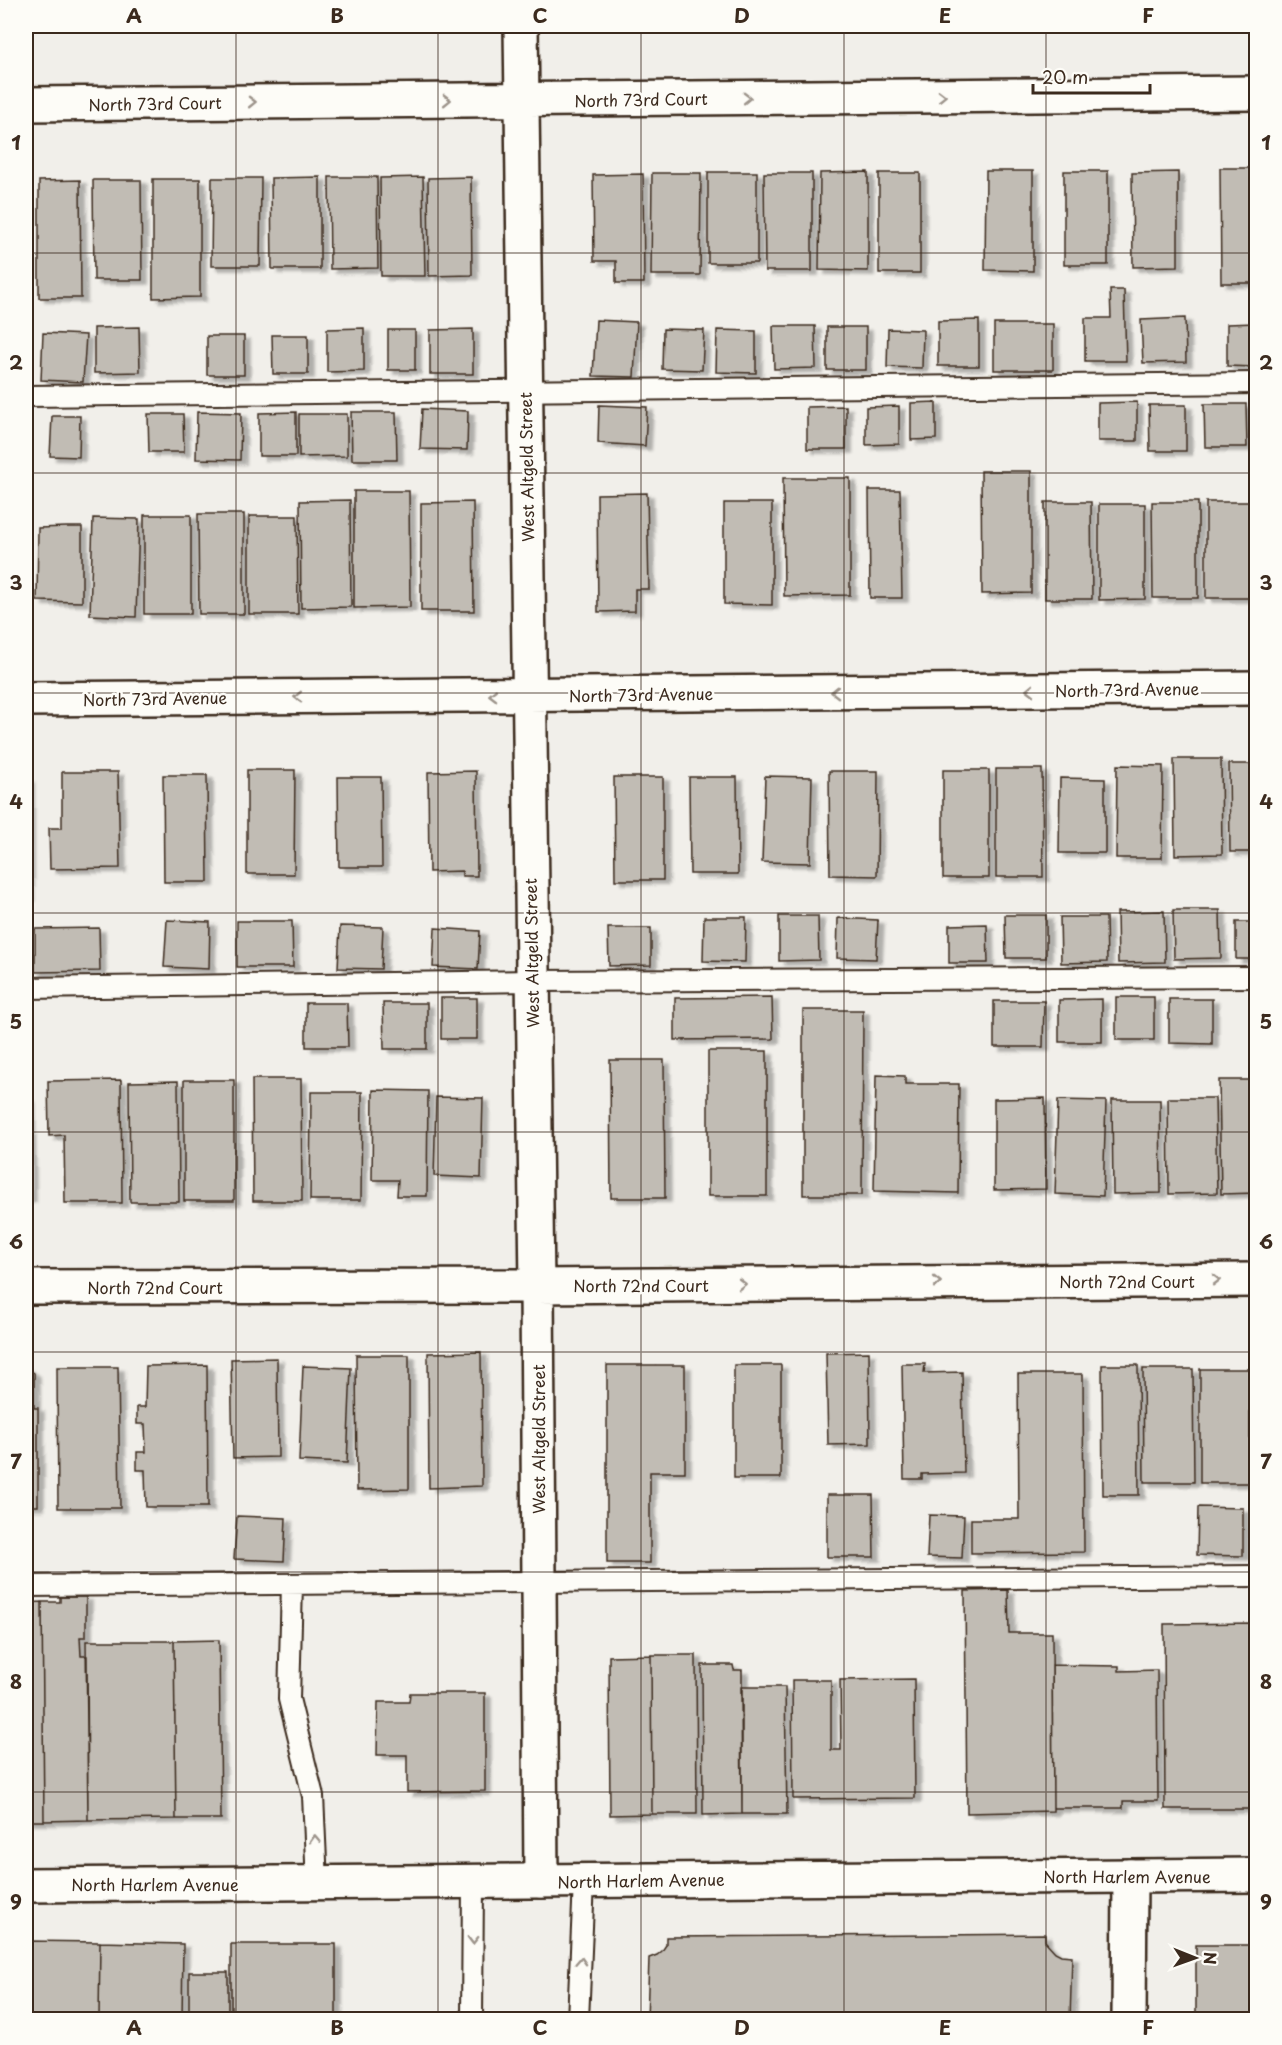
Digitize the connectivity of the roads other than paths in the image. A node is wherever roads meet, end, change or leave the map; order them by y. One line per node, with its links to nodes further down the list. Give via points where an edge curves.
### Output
1 (521, 26): 3 (street, West Altgeld Street)
2 (1257, 93): 3 (street, North 73rd Court, one-way to 2)
3 (522, 100): 4 (street, North 73rd Court, one-way to 3); 6 (street, West Altgeld Street)
4 (26, 105)
5 (1257, 383): 6 (lane)
6 (525, 391): 7 (lane); 9 (street, West Altgeld Street)
7 (26, 396)
8 (1257, 688): 9 (street, North 73rd Avenue, one-way to 9)
9 (529, 695): 10 (street, North 73rd Avenue, one-way to 10); 12 (street, West Altgeld Street)
10 (26, 699)
11 (1257, 977): 12 (lane)
12 (531, 981): 13 (lane); 15 (street, West Altgeld Street)
13 (26, 988)
14 (1257, 1280): 15 (street, North 72nd Court, one-way to 14)
15 (537, 1286): 16 (street, North 72nd Court); 18 (street, West Altgeld Street)
16 (26, 1287)
17 (1257, 1576): 18 (lane)
18 (538, 1582): 19 (lane); 24 (street, West Altgeld Street)
19 (292, 1584): 20 (lane); 26 (lane, one-way to 19, via 313,1796 289,1699)
20 (26, 1586)
21 (1257, 1875): 22 (street, North Harlem Avenue)
22 (1130, 1876): 25 (street, North Harlem Avenue); 30 (street)
23 (473, 1881): 24 (street, North Harlem Avenue); 26 (street, North Harlem Avenue); 28 (lane, one-way to 28)
24 (541, 1881): 25 (street, North Harlem Avenue)
25 (584, 1881): 29 (lane, one-way to 25)
26 (317, 1883): 27 (street, North Harlem Avenue)
27 (26, 1885)
28 (472, 2019)
29 (578, 2019)
30 (1129, 2019)

